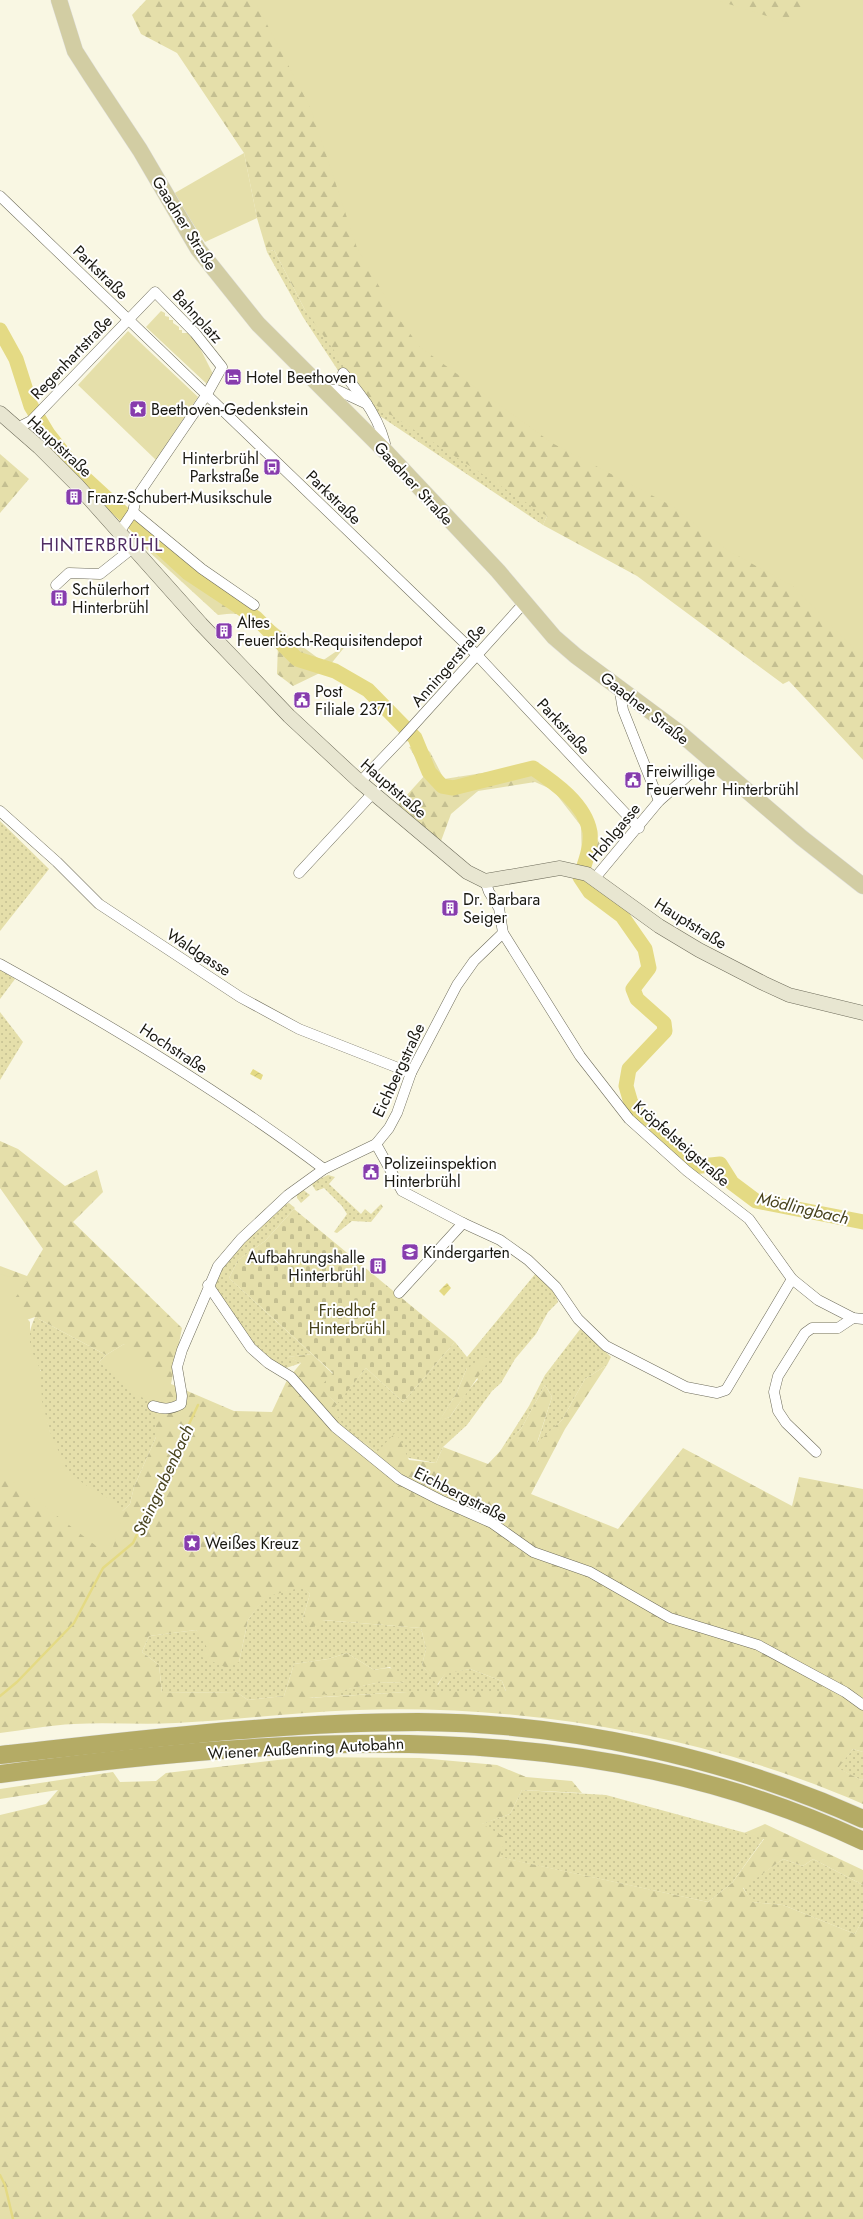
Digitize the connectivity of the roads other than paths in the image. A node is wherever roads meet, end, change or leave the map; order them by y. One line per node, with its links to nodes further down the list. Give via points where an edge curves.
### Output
1 (59, 0): 5 (main road, Gaadner Straße, via 76,51 140,150 198,249 258,324)
2 (0, 196): 3 (street, Parkstraße)
3 (128, 320): 6 (street, Parkstraße); 6 (street, Bahnplatz, via 155,292 195,333 222,367); 9 (street, Regenhartstraße, via 31,421)
4 (343, 373): 7 (street)
5 (324, 389): 7 (street, via 337,390); 10 (main road, Gaadner Straße)
6 (207, 394): 11 (street, via 136,498); 17 (street, Parkstraße)
7 (368, 404): 10 (street, via 385,440)
8 (0, 413): 9 (main road, Hauptstraße)
9 (17, 428): 12 (main road, Hauptstraße)
10 (387, 453): 15 (main road, Gaadner Straße)
11 (132, 514): 12 (street); 16 (street)
12 (122, 529): 13 (main road, Hauptstraße)
13 (134, 548): 14 (street, via 100,574 69,573); 20 (main road, Hauptstraße, via 201,624 289,716)
14 (56, 585)
15 (525, 602): 17 (street, Anningerstraße); 18 (main road, Gaadner Straße, via 554,637 576,656)
16 (254, 606)
17 (476, 654): 20 (street, Anningerstraße); 24 (street, Parkstraße)
18 (620, 686): 22 (street, via 623,710); 28 (main road, Gaadner Straße)
19 (691, 773): 22 (street, Hohlgasse)
20 (360, 782): 21 (main road, Hauptstraße)
21 (373, 793): 25 (street); 27 (main road, Hauptstraße, via 466,872)
22 (660, 801): 24 (street, Hohlgasse)
23 (0, 811): 32 (street, Waldgasse, via 57,862 98,904 240,997 299,1029)
24 (639, 828): 26 (street, Hohlgasse)
25 (299, 873)
26 (587, 874): 27 (main road, Hauptstraße, via 560,868); 31 (main road, Hauptstraße, via 659,926 698,950 762,983 789,995)
27 (485, 881): 29 (street, via 499,908)
28 (863, 886)
29 (503, 933): 32 (street, Eichbergstraße, via 474,961 457,985); 36 (street, Kröpfelsteigstraße, via 580,1056 629,1119 687,1172 749,1219)
30 (0, 964): 34 (street, Hochstraße, via 133,1038 278,1134)
31 (863, 1013)
32 (411, 1073): 33 (street, Eichbergstraße, via 397,1113)
33 (376, 1144): 34 (street, Eichbergstraße); 35 (street, via 402,1191)
34 (324, 1169): 37 (street, Eichbergstraße, via 288,1195 241,1239 218,1266)
35 (462, 1223): 36 (street, via 500,1240 528,1260 556,1287 578,1319 606,1346 686,1387 718,1393 726,1390); 38 (street)
36 (792, 1279): 39 (street, Kröpfelsteigstraße, via 818,1300)
37 (208, 1285): 42 (street, Eichbergstraße, via 182,1350 178,1367 181,1404 162,1409); 44 (street, Eichbergstraße, via 251,1348 291,1376 335,1427 399,1479 492,1523 533,1552 590,1572 670,1618 758,1645 845,1692)
38 (399, 1293)
39 (853, 1318): 40 (street, Kröpfelsteigstraße); 41 (street); 43 (street, via 838,1328 812,1328 805,1333 778,1376 774,1392 778,1410 786,1423)
40 (863, 1319)
41 (863, 1324)
42 (153, 1406)
43 (816, 1452)
44 (863, 1705)
45 (0, 1755): 47 (highway, Wiener Außenring Autobahn, via 201,1733 313,1725 419,1722 511,1727 587,1737 685,1757 777,1784)
46 (0, 1774): 48 (highway, Wiener Außenring Autobahn, via 134,1759 317,1744 420,1743 508,1748 582,1757 678,1776 767,1802)
47 (863, 1819)
48 (863, 1841)

